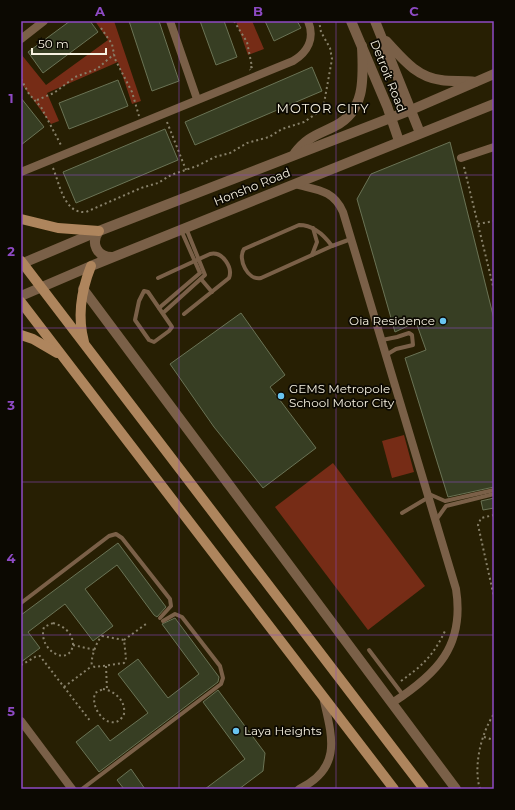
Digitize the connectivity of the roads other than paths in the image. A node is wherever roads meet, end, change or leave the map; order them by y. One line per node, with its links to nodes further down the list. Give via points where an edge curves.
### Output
1 (44, 21): 7 (street)
2 (170, 21): 11 (street)
3 (308, 21): 11 (street, via 310,42 307,50 300,56)
4 (351, 21): 8 (street, Detroit Road)
5 (375, 21): 6 (street, Detroit Road)
6 (381, 35): 10 (street, via 405,61 422,74 442,81); 13 (street, Detroit Road)
7 (21, 39)
8 (362, 46): 14 (street, Detroit Road); 18 (street, via 363,85 357,103 344,120 308,139)
9 (494, 74): 10 (street, Honsho Road)
10 (475, 82): 13 (street, Honsho Road)
11 (197, 99): 20 (street)
12 (494, 104): 15 (street, Honsho Road)
13 (411, 110): 14 (street, Honsho Road); 15 (street, Detroit Road)
14 (390, 117): 16 (street, Detroit Road); 18 (street, Honsho Road)
15 (420, 133): 16 (street, Honsho Road)
16 (399, 141): 21 (street, Honsho Road)
17 (494, 147): 19 (street)
18 (295, 154): 25 (street, Honsho Road)
19 (462, 158)
20 (21, 172)
21 (294, 184): 24 (street, Honsho Road); 26 (street, via 328,193 335,198 343,212)
22 (21, 219): 25 (main road, via 58,228)
23 (313, 228): 27 (lane); 28 (lane, via 317,242); 28 (lane, via 295,226 244,249 241,256 250,276 258,279)
24 (184, 229): 29 (street, Honsho Road); 30 (lane)
25 (99, 231): 29 (street, via 95,239 96,249 103,256); 31 (street, Honsho Road)
26 (351, 238): 27 (lane); 44 (street)
27 (332, 246): 28 (lane)
28 (312, 256)
29 (112, 257): 32 (street, Honsho Road)
30 (197, 260): 33 (lane); 34 (lane, via 205,272); 37 (lane, via 220,254 230,271 227,282); 40 (lane, via 199,274)
31 (22, 262): 35 (main road)
32 (91, 266): 35 (street, Honsho Road); 36 (main road)
33 (158, 278)
34 (201, 279): 37 (lane); 41 (lane)
35 (40, 287): 38 (street, Honsho Road); 45 (main road)
36 (83, 289): 45 (main road, via 80,312); 57 (street)
37 (212, 292): 42 (lane)
38 (21, 296)
39 (21, 302): 47 (main road)
40 (159, 308): 41 (lane); 41 (lane, via 148,292 142,292 135,320 151,342 158,340 172,328)
41 (163, 313)
42 (184, 314)
43 (21, 335): 47 (main road)
44 (382, 340): 46 (street); 46 (lane, via 409,333 412,335 413,345 396,349)
45 (86, 346): 63 (main road)
46 (386, 355): 50 (street)
47 (64, 358): 56 (main road)
48 (494, 490): 50 (lane, via 445,501)
49 (494, 494): 52 (lane, via 446,506)
50 (429, 495): 51 (lane); 52 (street)
51 (402, 513)
52 (436, 520): 55 (street, via 456,589 458,621 454,637 439,666)
53 (21, 603): 60 (lane, via 109,536 116,534 122,538 170,599 171,606 162,619 175,614 182,617 220,666 223,678 217,689)
54 (369, 650): 55 (lane)
55 (403, 696): 57 (street)
56 (323, 697): 61 (street, via 331,732 331,756 319,776); 62 (main road)
57 (392, 703): 64 (street)
58 (21, 721): 59 (street)
59 (72, 789)
60 (82, 789)
61 (299, 789)
62 (394, 789)
63 (424, 789)
64 (456, 789)

